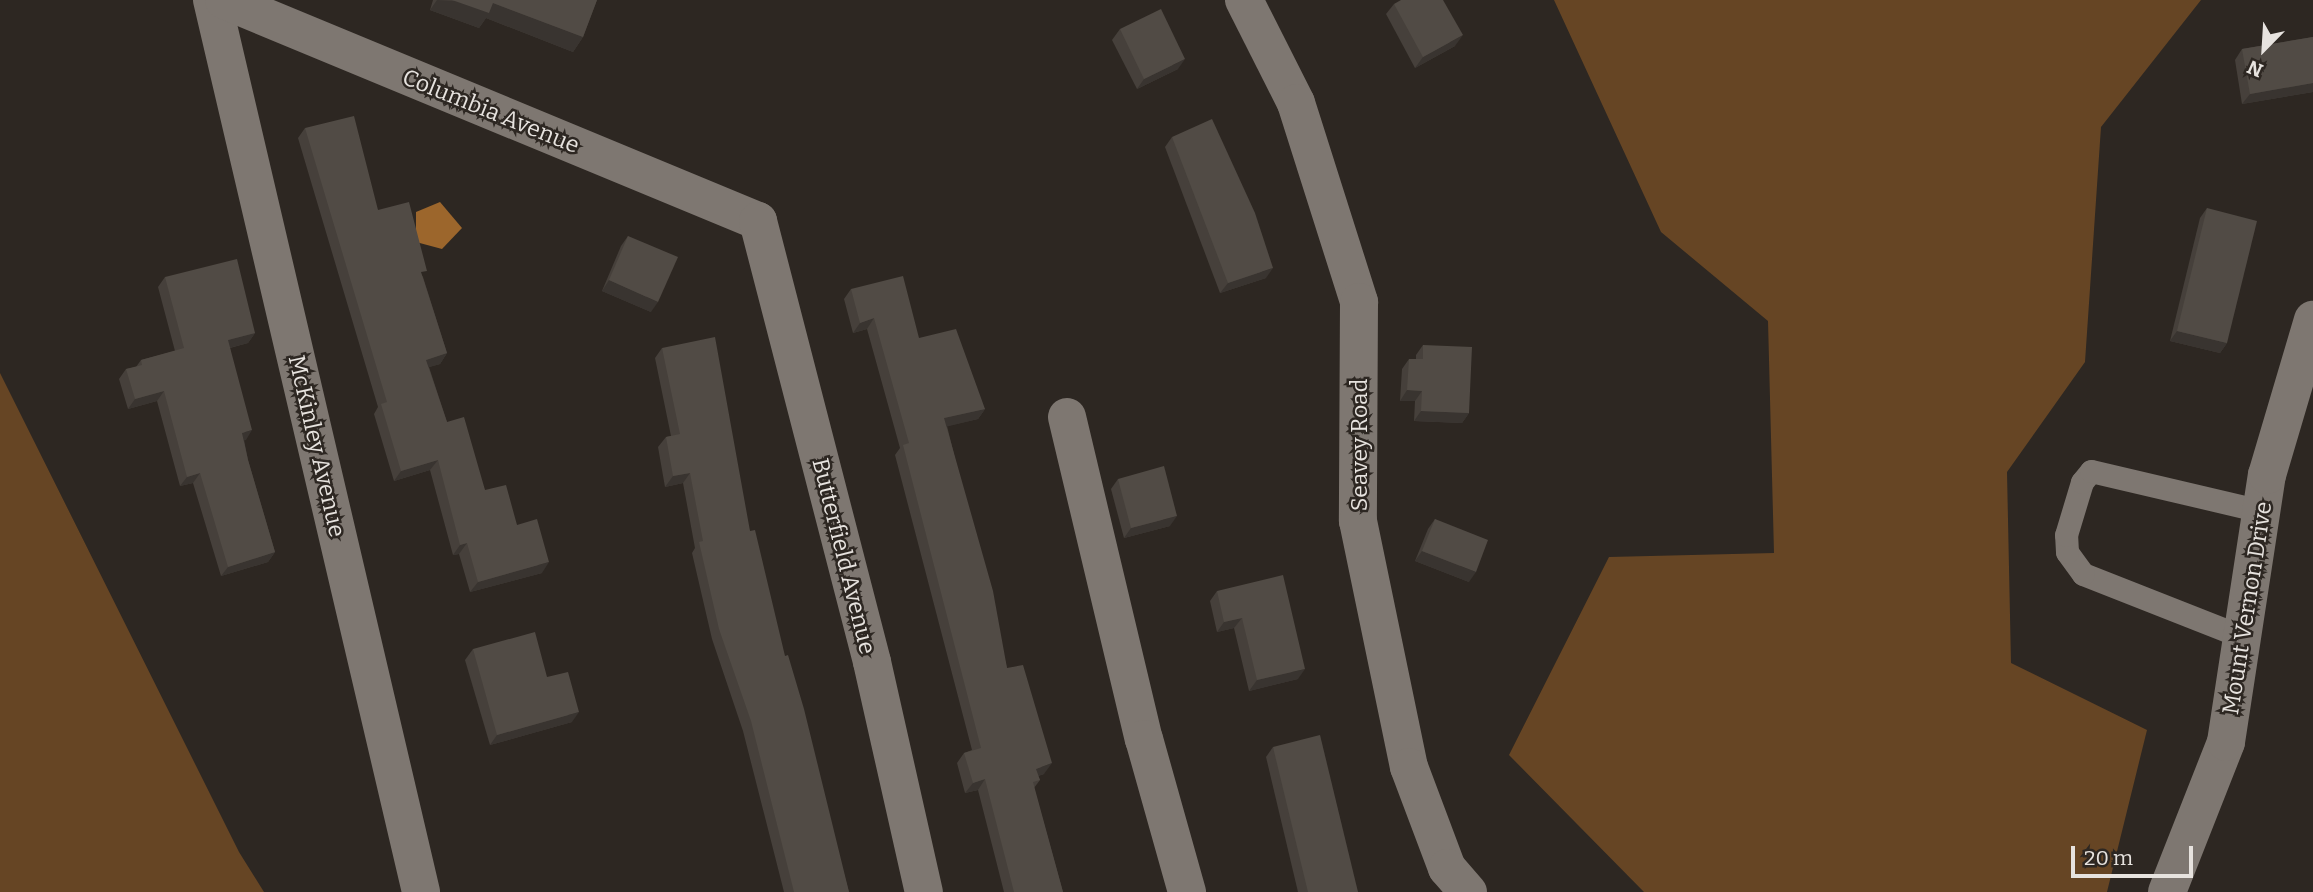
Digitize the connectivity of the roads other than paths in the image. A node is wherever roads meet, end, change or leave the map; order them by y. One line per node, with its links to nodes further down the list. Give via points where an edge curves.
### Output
1 (212, 0): 9 (street, McKinley Avenue)
2 (224, 0): 4 (street, Columbia Avenue)
3 (1244, 0): 12 (street, Seavey Road, via 1296,103 1359,302 1358,521 1409,767 1447,868)
4 (758, 221): 10 (street, Butterfield Avenue, via 872,662)
5 (2313, 320): 7 (street, Mount Vernon Drive, via 2267,475)
6 (1067, 417): 11 (street, via 1134,699)
7 (2262, 511): 8 (street, Mount Vernon Drive); 8 (lane, via 2091,471 2082,482 2066,535 2067,552 2083,574)
8 (2243, 636): 13 (street, Mount Vernon Drive, via 2226,742)
9 (421, 892)
10 (924, 892)
11 (1187, 892)
12 (1468, 892)
13 (2167, 892)

